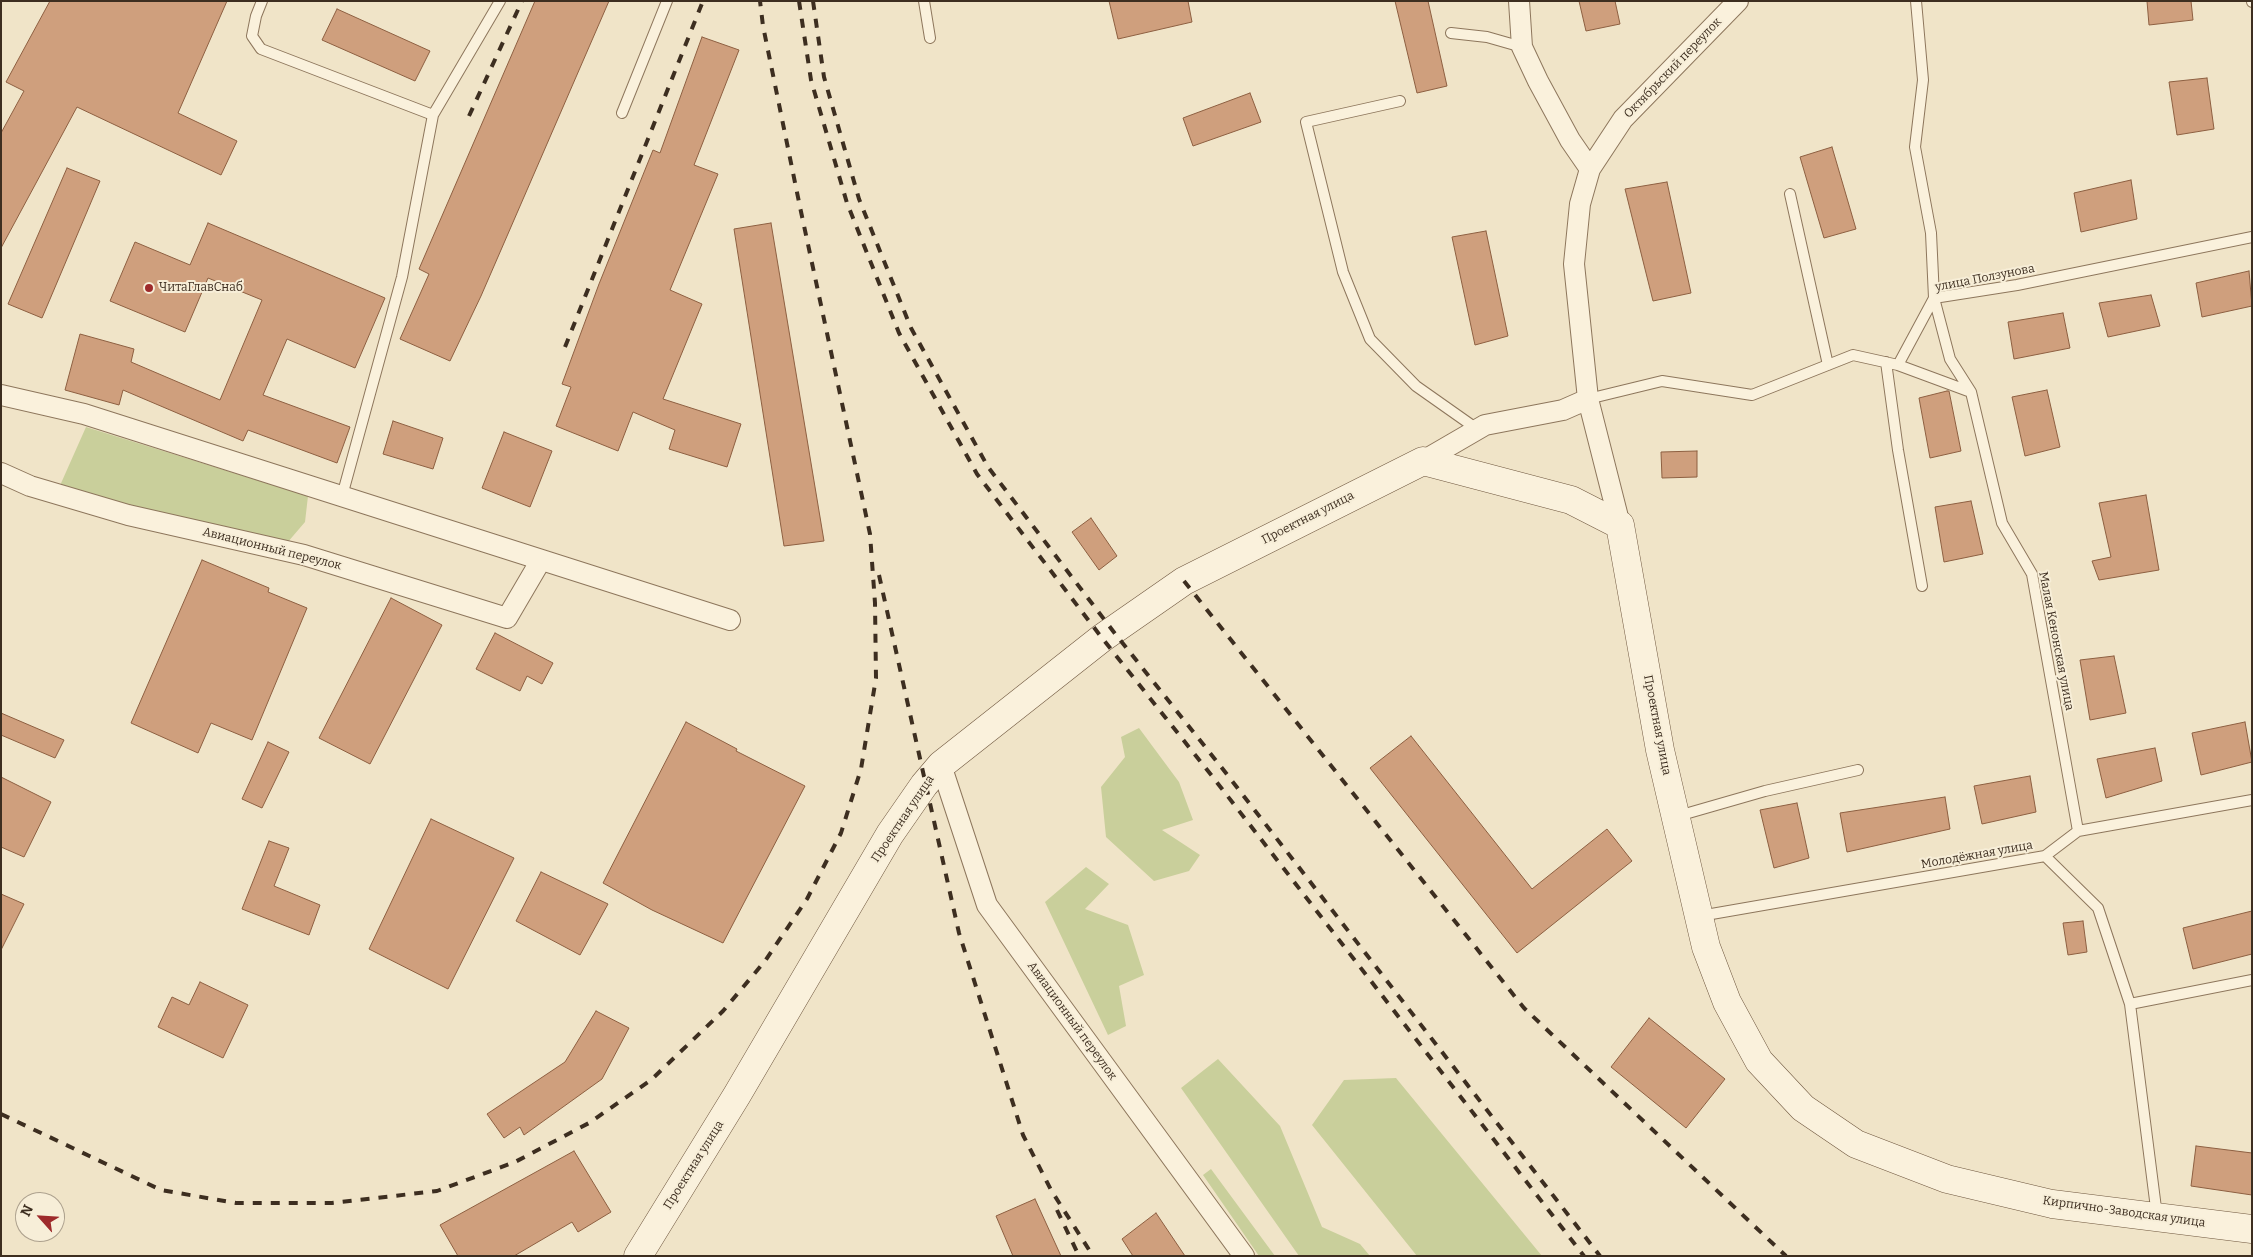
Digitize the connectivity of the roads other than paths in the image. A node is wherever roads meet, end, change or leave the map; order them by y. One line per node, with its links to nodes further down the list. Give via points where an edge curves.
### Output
1 (262, 1): 13 (lane, via 252,36 261,49)
2 (500, 1): 13 (lane)
3 (667, 1): 12 (lane)
4 (924, 1): 9 (lane)
5 (1519, 1): 10 (street)
6 (1738, 1): 14 (street, Октябрьский переулок, via 1623,119)
7 (1916, 1): 17 (lane, Малая Кенонская улица, via 1923,80 1915,147 1931,233)
8 (1451, 33): 10 (lane, via 1487,37)
9 (930, 38)
10 (1522, 47): 14 (street, via 1570,140)
11 (1400, 102): 24 (lane, via 1306,122 1342,272 1370,339 1416,386)
12 (622, 113)
13 (433, 114): 27 (lane, via 402,277)
14 (1590, 169): 23 (street, Октябрьский переулок, via 1580,204 1574,264)
15 (1790, 194): 19 (lane)
16 (2252, 238): 17 (lane, улица Ползунова, via 2017,285)
17 (1934, 298): 20 (lane, улица Ползунова); 21 (lane, Малая Кенонская улица, via 1950,359)
18 (1886, 362): 19 (lane, via 1853,355); 20 (lane); 30 (lane)
19 (1828, 365): 23 (lane, via 1752,395 1662,381)
20 (1898, 365): 21 (lane)
21 (1971, 392): 36 (lane, Малая Кенонская улица, via 2002,523 2032,574)
22 (1, 395): 27 (street, via 84,414)
23 (1588, 399): 24 (street, via 1563,410 1485,425); 28 (street, Октябрьский переулок)
24 (1477, 430): 25 (street)
25 (1423, 461): 28 (street, via 1571,500); 32 (street, Проектная улица, via 1184,581 1102,638)
26 (1, 473): 29 (street, Авиационный переулок, via 30,486 128,515 304,555 507,618)
27 (342, 496): 29 (street)
28 (1620, 524): 35 (street, Проектная улица, via 1660,750)
29 (540, 560): 31 (street)
30 (1922, 586)
31 (730, 620)
32 (942, 765): 44 (street, Проектная улица, via 924,784 890,834); 45 (street, Авиационный переулок, via 987,905)
33 (1858, 770): 35 (lane, via 1764,791)
34 (2252, 800): 36 (lane, Молодёжная улица)
35 (1676, 816): 38 (street, Проектная улица)
36 (2078, 832): 37 (lane, Молодёжная улица)
37 (2045, 856): 38 (lane, Молодёжная улица); 40 (lane, via 2098,908)
38 (1699, 916): 41 (street, Проектная улица, via 1706,947 1727,1002 1759,1061 1803,1108)
39 (2252, 980): 40 (lane)
40 (2130, 1004): 42 (lane)
41 (1856, 1144): 42 (street, Кирпично-Заводская улица, via 1948,1179 2052,1204)
42 (2157, 1217): 43 (street, Кирпично-Заводская улица)
43 (2252, 1229)
44 (638, 1256)
45 (1244, 1256)

